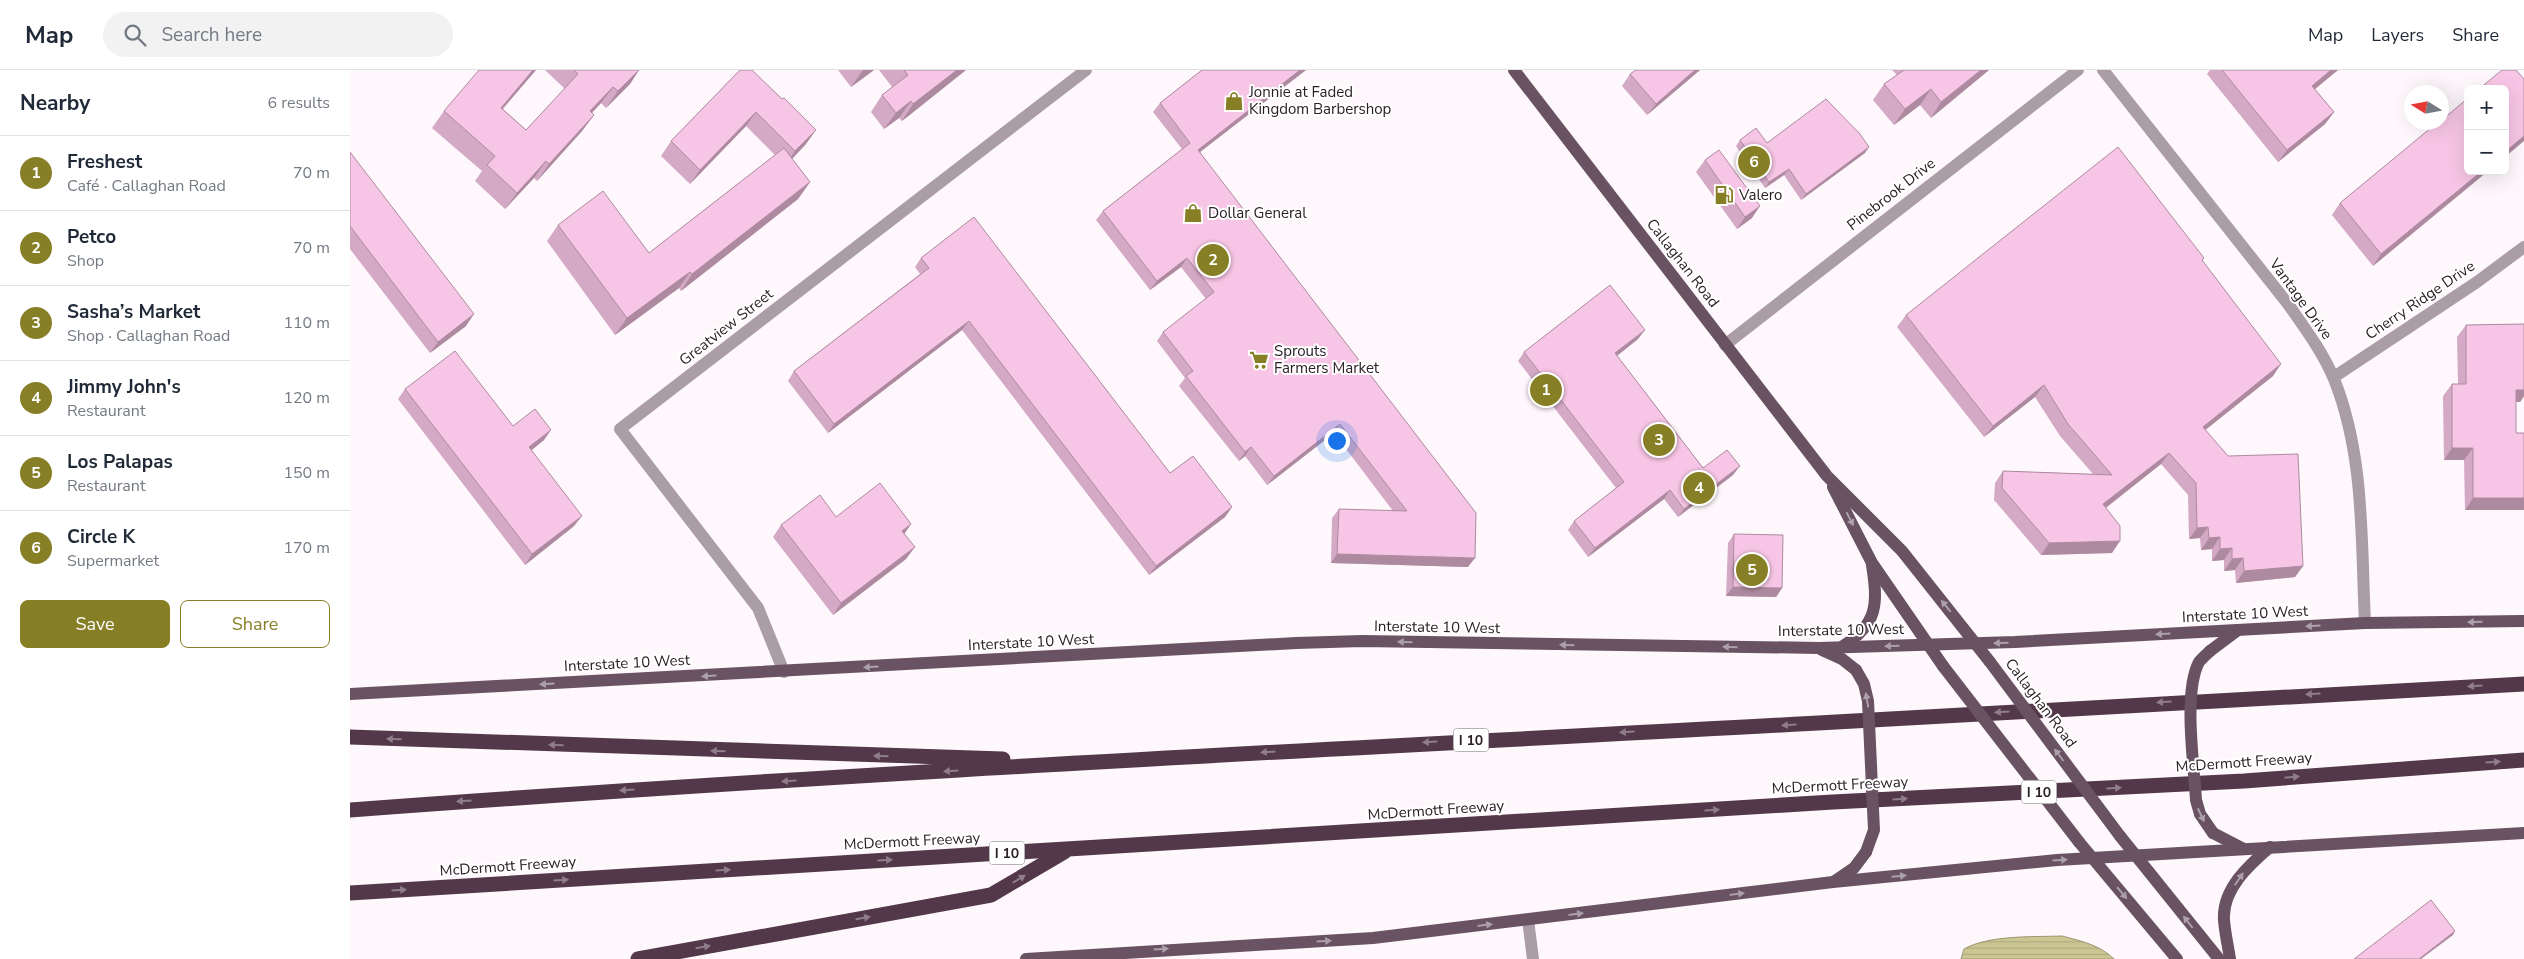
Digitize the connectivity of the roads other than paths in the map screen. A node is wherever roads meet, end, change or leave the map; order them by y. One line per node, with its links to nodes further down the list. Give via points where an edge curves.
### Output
1 (1086, 70): 17 (street, Greatview Street, via 620,428 758,608)
2 (1514, 70): 6 (main road, Callaghan Road)
3 (2078, 70): 6 (street, Pinebrook Drive)
4 (2103, 70): 7 (street, Vantage Drive, via 2288,304)
5 (2524, 247): 7 (street, Cherry Ridge Drive)
6 (1725, 345): 8 (main road, Callaghan Road)
7 (2334, 377): 11 (street, Vantage Drive, via 2356,458)
8 (1828, 476): 9 (main road, Callaghan Road, one-way to 9); 13 (main road, Callaghan Road, one-way to 8, via 1902,551)
9 (1872, 563): 14 (main road, Callaghan Road); 15 (main road, via 1876,599 1874,613 1860,634)
10 (2524, 621): 11 (main road, Interstate 10 West, one-way to 11)
11 (2365, 624): 12 (main road, Interstate 10 West, one-way to 12)
12 (2238, 630): 13 (main road, Interstate 10 West, one-way to 13); 26 (main road, one-way to 26, bridge, via 2200,661 2193,679 2191,699 2196,800 2200,814 2213,833)
13 (1976, 644): 14 (main road, Interstate 10 West); 28 (main road, Callaghan Road, one-way to 13, bridge)
14 (1929, 645): 15 (main road, Interstate 10 West, one-way to 15); 29 (main road, Callaghan Road, bridge)
15 (1842, 647): 16 (main road, Interstate 10 West)
16 (1819, 648): 17 (main road, Interstate 10 West, one-way to 17, via 1362,641); 30 (main road, one-way to 16, bridge, via 1854,868 1866,852 1874,830 1868,701 1856,670)
17 (784, 672): 19 (main road, Interstate 10 West, one-way to 19)
18 (2524, 684): 22 (highway, I 10, one-way to 22)
19 (350, 694)
20 (350, 737): 22 (highway, one-way to 20)
21 (2524, 760): 27 (highway, McDermott Freeway / I 10, one-way to 21, via 1824,803 2244,781)
22 (1104, 762): 23 (highway, I 10, one-way to 23, via 591,792)
23 (350, 810)
24 (2524, 833): 25 (main road)
25 (2270, 847): 26 (main road); 38 (main road, one-way to 25, via 2224,918 2227,899 2246,868)
26 (2244, 849): 28 (main road)
27 (1065, 851): 31 (highway, McDermott Freeway / I 10, one-way to 27); 33 (highway, one-way to 27, via 991,895)
28 (2136, 854): 29 (main road); 37 (main road, Callaghan Road, one-way to 28)
29 (2093, 858): 30 (main road, one-way to 29); 36 (main road, Callaghan Road, one-way to 36)
30 (1833, 882): 32 (main road, one-way to 30)
31 (350, 893)
32 (1528, 920): 34 (main road, one-way to 32, via 1373,938); 35 (street)
33 (638, 959)
34 (1026, 959)
35 (1533, 959)
36 (2177, 959)
37 (2219, 959)
38 (2230, 959)

